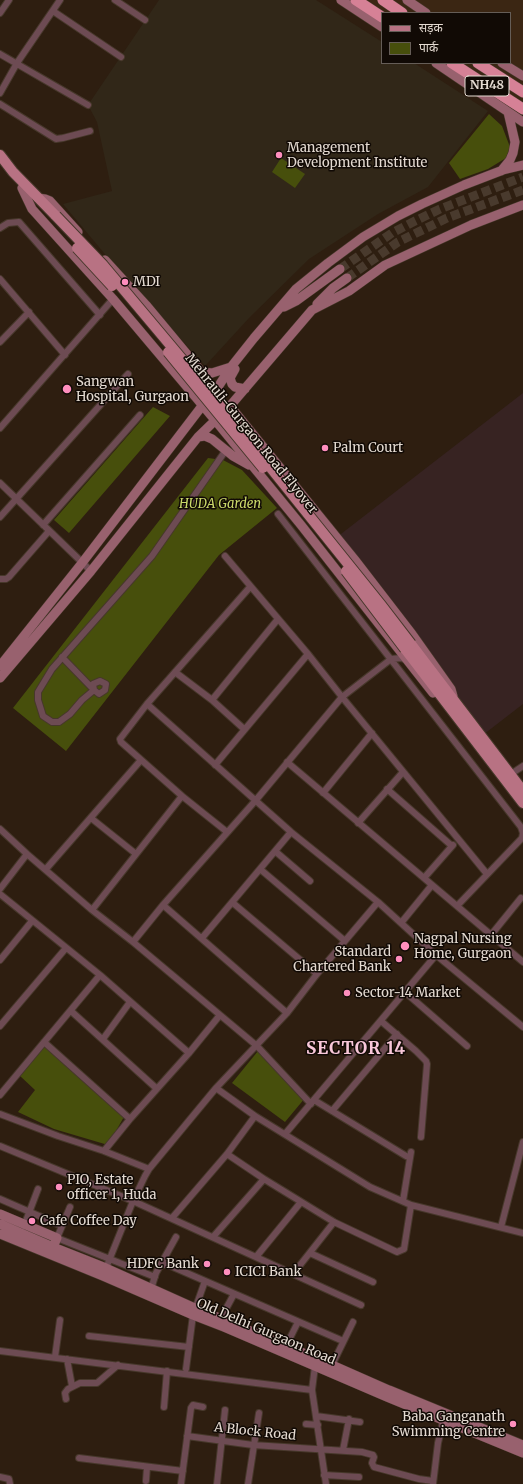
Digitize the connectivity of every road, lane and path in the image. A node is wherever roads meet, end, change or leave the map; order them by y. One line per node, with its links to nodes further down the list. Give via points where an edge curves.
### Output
1 (9, 0): 11 (street)
2 (60, 0): 8 (street)
3 (115, 0): 13 (street)
4 (341, 0): 14 (main road)
5 (356, 0): 12 (highway)
6 (382, 0): 9 (highway)
7 (407, 0): 10 (main road)
8 (53, 11): 16 (street); 17 (street)
9 (400, 12)
10 (425, 12)
11 (0, 13)
12 (381, 16)
13 (145, 20)
14 (381, 26)
15 (0, 54): 17 (street)
16 (121, 57)
17 (17, 63): 25 (street); 27 (street)
18 (437, 64): 29 (main road)
19 (454, 64): 28 (highway, NH48)
20 (480, 64): 24 (highway, NH48)
21 (503, 64): 22 (main road); 23 (main road)
22 (523, 72)
23 (523, 76)
24 (523, 92)
25 (0, 93)
26 (0, 104): 31 (street, via 56,139)
27 (88, 105)
28 (523, 110)
29 (508, 112): 30 (main road); 35 (main road, via 515,142 510,160)
30 (523, 122)
31 (90, 131)
32 (0, 155): 37 (main road, Mehrauli-Gurgaon Road Flyover)
33 (0, 162): 36 (main road, Mehrauli-Gurgaon Road Flyover)
34 (523, 165): 35 (main road)
35 (501, 171): 47 (main road, via 422,204 369,233 302,284)
36 (22, 188): 41 (main road, Mehrauli-Gurgaon Road Flyover); 46 (main road, via 32,209)
37 (38, 198): 41 (main road, Mehrauli-Gurgaon Road Flyover); 54 (main road, via 50,201 146,305)
38 (523, 199): 40 (main road)
39 (523, 205): 40 (main road)
40 (505, 212): 48 (main road, via 385,265 349,291)
41 (54, 218): 94 (main road, Mehrauli-Gurgaon Road Flyover, bridge, via 134,311 408,646)
42 (0, 228): 50 (street, via 11,222 19,222)
43 (340, 269): 47 (main road, via 296,301)
44 (347, 278): 48 (main road, via 333,288)
45 (0, 279): 49 (street)
46 (113, 299): 50 (street); 57 (main road)
47 (281, 308): 51 (main road)
48 (312, 310): 58 (main road)
49 (28, 312): 52 (street); 53 (street)
50 (100, 315): 53 (street)
51 (254, 338): 55 (main road); 58 (main road, via 230,378 235,387)
52 (0, 342)
53 (65, 355): 64 (street)
54 (195, 363): 55 (main road, via 202,372 209,373); 57 (main road)
55 (231, 368): 59 (main road)
56 (128, 374): 72 (street)
57 (179, 378): 59 (main road)
58 (245, 389): 60 (main road)
59 (202, 406): 63 (main road); 78 (main road)
60 (230, 406): 63 (main road); 66 (main road)
61 (140, 415): 75 (street)
62 (0, 416): 64 (street)
63 (215, 420): 67 (main road); 68 (main road)
64 (5, 422): 65 (street)
65 (0, 428)
66 (252, 433): 68 (main road); 94 (main road, via 412,634 451,689)
67 (198, 437): 69 (main road, via 212,439); 79 (main road)
68 (236, 446): 70 (main road)
69 (226, 450): 70 (main road); 85 (street, via 152,556)
70 (252, 466): 83 (main road)
71 (0, 483): 72 (street)
72 (16, 498): 74 (street); 75 (street)
73 (278, 514): 86 (street)
74 (0, 517)
75 (43, 525): 76 (street)
76 (49, 531): 78 (street); 80 (street, via 9,577)
77 (225, 556): 81 (street)
78 (82, 563): 79 (street); 88 (main road)
79 (91, 571): 90 (main road)
80 (0, 579)
81 (250, 587): 82 (street); 89 (street)
82 (278, 619): 84 (street); 92 (street)
83 (392, 642): 86 (street); 87 (main road)
84 (308, 654): 91 (street); 95 (street)
85 (62, 657): 85 (street, via 38,692 43,716 52,722 60,722 94,690)
86 (391, 659): 87 (street); 91 (street); 121 (street, via 521,827 522,838)
87 (407, 660): 94 (main road, via 434,695)
88 (0, 666)
89 (176, 672): 92 (street); 93 (street)
90 (0, 678)
91 (342, 697): 96 (street); 98 (street)
92 (212, 700): 95 (street)
93 (147, 704): 97 (street, via 120,739); 99 (street)
94 (452, 704): 102 (main road, Mehrauli-Gurgaon Road Flyover)
95 (244, 729): 99 (street)
96 (372, 733): 101 (street); 105 (street)
97 (141, 760): 106 (street); 109 (street)
98 (287, 762): 105 (street); 107 (street)
99 (215, 765): 107 (street)
100 (523, 766): 102 (street)
101 (403, 772): 103 (street); 114 (street)
102 (507, 777): 104 (main road); 108 (main road)
103 (387, 789): 110 (street); 115 (street)
104 (523, 791)
105 (323, 793): 110 (street)
106 (182, 796): 112 (street); 118 (street)
107 (256, 800): 112 (street); 113 (street)
108 (523, 803)
109 (91, 818): 118 (street); 119 (street)
110 (358, 822): 122 (street)
111 (0, 829): 117 (street)
112 (227, 832): 130 (street)
113 (291, 832): 116 (street); 128 (street)
114 (458, 839): 115 (street); 121 (street)
115 (452, 846): 122 (street)
116 (275, 851): 120 (street); 123 (street)
117 (27, 854): 119 (street); 125 (street)
118 (136, 854): 132 (street)
119 (46, 869): 132 (street)
120 (260, 869): 129 (street); 137 (street)
121 (487, 874): 131 (street)
122 (424, 878): 124 (street)
123 (310, 881)
124 (432, 885): 131 (street); 134 (street)
125 (0, 889)
126 (0, 894): 133 (street)
127 (521, 898): 135 (street)
128 (378, 902): 134 (street); 137 (street)
129 (233, 903): 136 (street); 143 (street)
130 (163, 905): 136 (street); 138 (street)
131 (457, 906): 135 (street)
132 (92, 910): 138 (street)
133 (32, 921): 139 (street); 142 (street)
134 (401, 924): 140 (street)
135 (491, 935): 141 (street)
136 (202, 938): 148 (street)
137 (345, 941): 143 (street)
138 (133, 942): 149 (street)
139 (66, 948): 144 (street); 151 (street)
140 (436, 955): 145 (street); 152 (street)
141 (522, 958)
142 (0, 960)
143 (317, 974): 148 (street)
144 (100, 975): 146 (street); 147 (street)
145 (405, 992): 150 (street); 157 (street)
146 (130, 1002): 154 (street); 158 (street)
147 (71, 1011): 154 (street); 155 (street)
148 (287, 1013): 156 (street)
149 (220, 1015): 156 (street); 158 (street)
150 (381, 1021): 153 (street); 162 (street)
151 (0, 1026)
152 (523, 1027)
153 (397, 1034): 163 (street); 168 (street, via 426,1060 427,1064)
154 (102, 1039): 159 (street)
155 (44, 1042): 161 (street); 166 (street)
156 (257, 1046): 160 (street); 162 (street)
157 (467, 1046)
158 (189, 1053): 159 (street)
159 (156, 1088): 166 (street)
160 (216, 1088): 165 (street); 173 (street)
161 (0, 1095)
162 (312, 1102): 163 (street); 167 (street)
163 (332, 1111): 180 (street, via 409,1154)
164 (0, 1114): 171 (street)
165 (255, 1116): 167 (street); 172 (street)
166 (130, 1119): 171 (street)
167 (285, 1134): 180 (street, via 370,1187)
168 (421, 1137)
169 (523, 1142): 174 (street)
170 (0, 1146): 179 (street)
171 (104, 1152): 173 (street)
172 (227, 1154): 176 (street); 186 (street)
173 (149, 1169): 179 (street)
174 (515, 1172): 175 (street); 191 (street)
175 (523, 1174)
176 (264, 1179): 181 (street); 196 (street)
177 (38, 1189): 184 (street)
178 (0, 1199): 184 (street)
179 (133, 1201): 186 (street); 201 (street)
180 (404, 1201): 182 (street)
181 (302, 1202): 187 (street); 200 (street)
182 (411, 1205): 187 (street, via 404,1249 397,1252); 191 (street)
183 (70, 1207): 190 (street)
184 (29, 1212): 189 (street); 190 (street)
185 (0, 1214): 189 (main road)
186 (172, 1218): 196 (street)
187 (334, 1222): 199 (street)
188 (0, 1224): 194 (main road, Old Delhi Gurgaon Road)
189 (24, 1224): 194 (street); 197 (main road)
190 (62, 1226): 197 (street)
191 (501, 1227): 192 (street)
192 (523, 1233)
193 (0, 1234): 198 (main road, Old Delhi Gurgaon Road)
194 (21, 1234): 198 (main road, Old Delhi Gurgaon Road)
195 (176, 1237): 202 (street)
196 (213, 1237): 200 (street)
197 (57, 1238): 198 (main road); 201 (street)
198 (51, 1251): 203 (main road, Old Delhi Gurgaon Road); 211 (main road, Old Delhi Gurgaon Road)
199 (310, 1253): 204 (street); 207 (street)
200 (256, 1257): 204 (street)
201 (110, 1259): 203 (street); 205 (street)
202 (162, 1264): 205 (street); 206 (street)
203 (106, 1268): 208 (main road, Old Delhi Gurgaon Road)
204 (293, 1274): 210 (street)
205 (155, 1277): 208 (street)
206 (205, 1281): 209 (street); 211 (street)
207 (373, 1282)
208 (151, 1289): 211 (main road, Old Delhi Gurgaon Road)
209 (234, 1294): 212 (street); 214 (street)
210 (361, 1305)
211 (194, 1312): 212 (main road, Old Delhi Gurgaon Road); 219 (street); 225 (main road, Old Delhi Gurgaon Road)
212 (221, 1318): 218 (main road, Old Delhi Gurgaon Road)
213 (60, 1320): 221 (street)
214 (298, 1322): 217 (street); 218 (street)
215 (353, 1322): 217 (street)
216 (89, 1336): 219 (street)
217 (343, 1342): 224 (street)
218 (286, 1346): 224 (main road, Old Delhi Gurgaon Road)
219 (189, 1347): 226 (street)
220 (0, 1350): 221 (street)
221 (55, 1357): 222 (street)
222 (67, 1359): 223 (street); 228 (street)
223 (118, 1365): 227 (street); 228 (street, via 97,1383 80,1383)
224 (332, 1365): 229 (main road, Old Delhi Gurgaon Road)
225 (315, 1366): 229 (main road, Old Delhi Gurgaon Road); 230 (street)
226 (186, 1369)
227 (167, 1372): 230 (street); 232 (street)
228 (72, 1386): 231 (street, via 66,1390)
229 (378, 1389): 237 (main road, Old Delhi Gurgaon Road)
230 (312, 1390): 236 (street)
231 (66, 1399)
232 (164, 1407)
233 (203, 1407): 242 (street, via 191,1406)
234 (225, 1410): 243 (street)
235 (259, 1413): 244 (street)
236 (316, 1416): 238 (street); 241 (street)
237 (444, 1416): 245 (main road, Old Delhi Gurgaon Road); 248 (main road, Old Delhi Gurgaon Road); 256 (street)
238 (349, 1419): 239 (street); 247 (street)
239 (360, 1422)
240 (306, 1424): 241 (street)
241 (318, 1425): 246 (street)
242 (187, 1436): 243 (street, A Block Road); 251 (street)
243 (222, 1441): 244 (street, A Block Road); 259 (street)
244 (253, 1445): 246 (street, A Block Road); 260 (street)
245 (523, 1445)
246 (321, 1449): 247 (street, A Block Road); 252 (street)
247 (343, 1450): 256 (street, A Block Road, via 373,1455 374,1467)
248 (523, 1454)
249 (79, 1458): 250 (street)
250 (147, 1467): 251 (street); 255 (street)
251 (183, 1471): 258 (street)
252 (324, 1475): 254 (street); 261 (street)
253 (0, 1477): 257 (street, via 10,1478)
254 (359, 1477)
255 (146, 1481)
256 (433, 1482)
257 (10, 1484)
258 (181, 1484)
259 (217, 1484)
260 (248, 1484)
261 (326, 1484)

